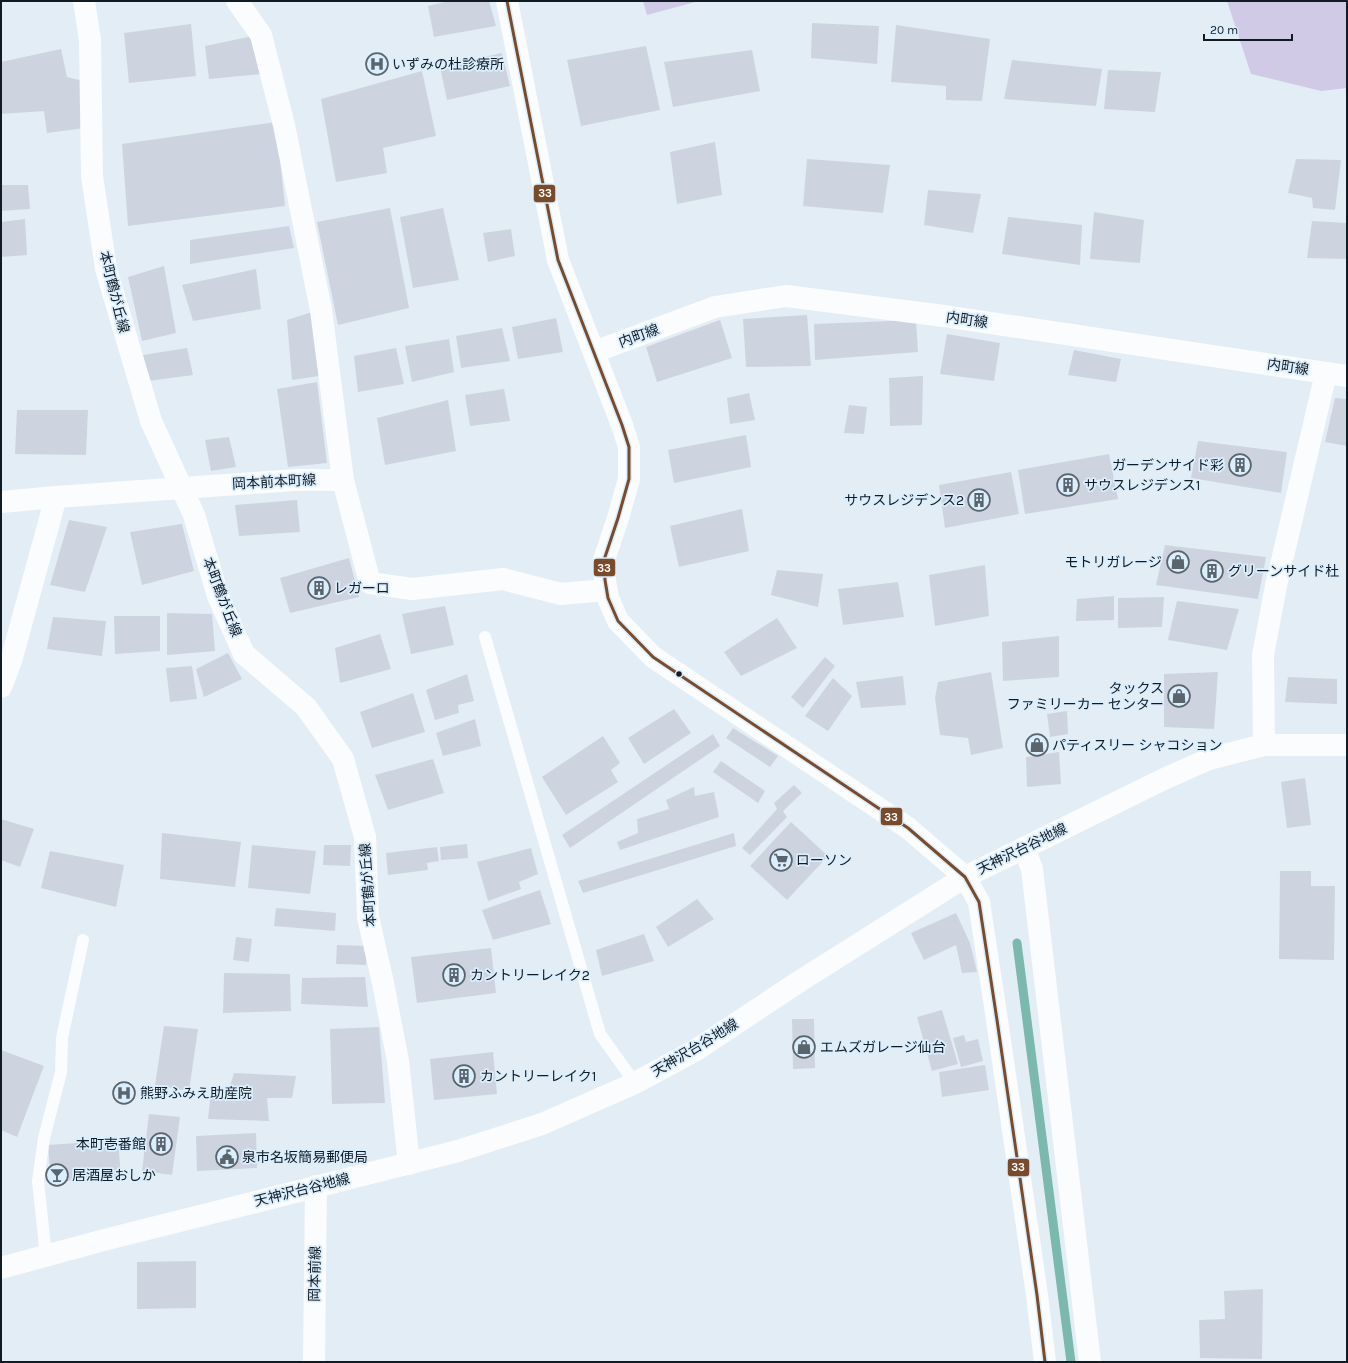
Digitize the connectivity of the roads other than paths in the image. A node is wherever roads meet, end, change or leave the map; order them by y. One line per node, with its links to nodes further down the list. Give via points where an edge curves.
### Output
1 (84, 1): 8 (street, 本町鶴が丘線, via 90,40 92,176 106,269 151,421)
2 (237, 1): 7 (street, via 261,35 284,125 321,310)
3 (507, 1): 4 (street, via 558,260)
4 (594, 352): 5 (street, 内町線, via 715,307 786,296 944,316); 11 (street, via 629,447 630,479 604,560)
5 (1326, 372): 6 (street, 内町線); 14 (street, via 1276,586 1263,654)
6 (1347, 376)
7 (343, 480): 8 (street, 岡本前本町線, via 295,480); 11 (street, via 370,583 412,589 503,579 561,594)
8 (182, 488): 9 (street, 岡本前本町線); 20 (street, 本町鶴が丘線, via 194,515 218,596 244,654 306,707 343,759 365,837 368,917 398,1061)
9 (56, 498): 10 (street, 岡本前本町線); 13 (street, via 11,661)
10 (1, 502)
11 (606, 590): 17 (street, via 618,621 653,657 908,828)
12 (485, 637): 19 (lane, via 600,1034)
13 (1, 687)
14 (1264, 745): 15 (street, 天神沢台谷地線); 16 (street, 天神沢台谷地線, via 1209,759)
15 (1347, 745)
16 (1024, 848): 17 (street, 天神沢台谷地線); 26 (street, via 1032,868)
17 (965, 877): 19 (street, 天神沢台谷地線, via 696,1050); 25 (street, via 979,902)
18 (83, 940): 22 (lane, via 62,1038 61,1072 44,1138 38,1181)
19 (635, 1083): 20 (street, 天神沢台谷地線, via 542,1124)
20 (409, 1164): 21 (street, 天神沢台谷地線)
21 (316, 1186): 22 (street, 天神沢台谷地線); 24 (street, 岡本前線)
22 (46, 1256): 23 (street, 天神沢台谷地線)
23 (1, 1268)
24 (314, 1362)
25 (1045, 1362)
26 (1090, 1362)

